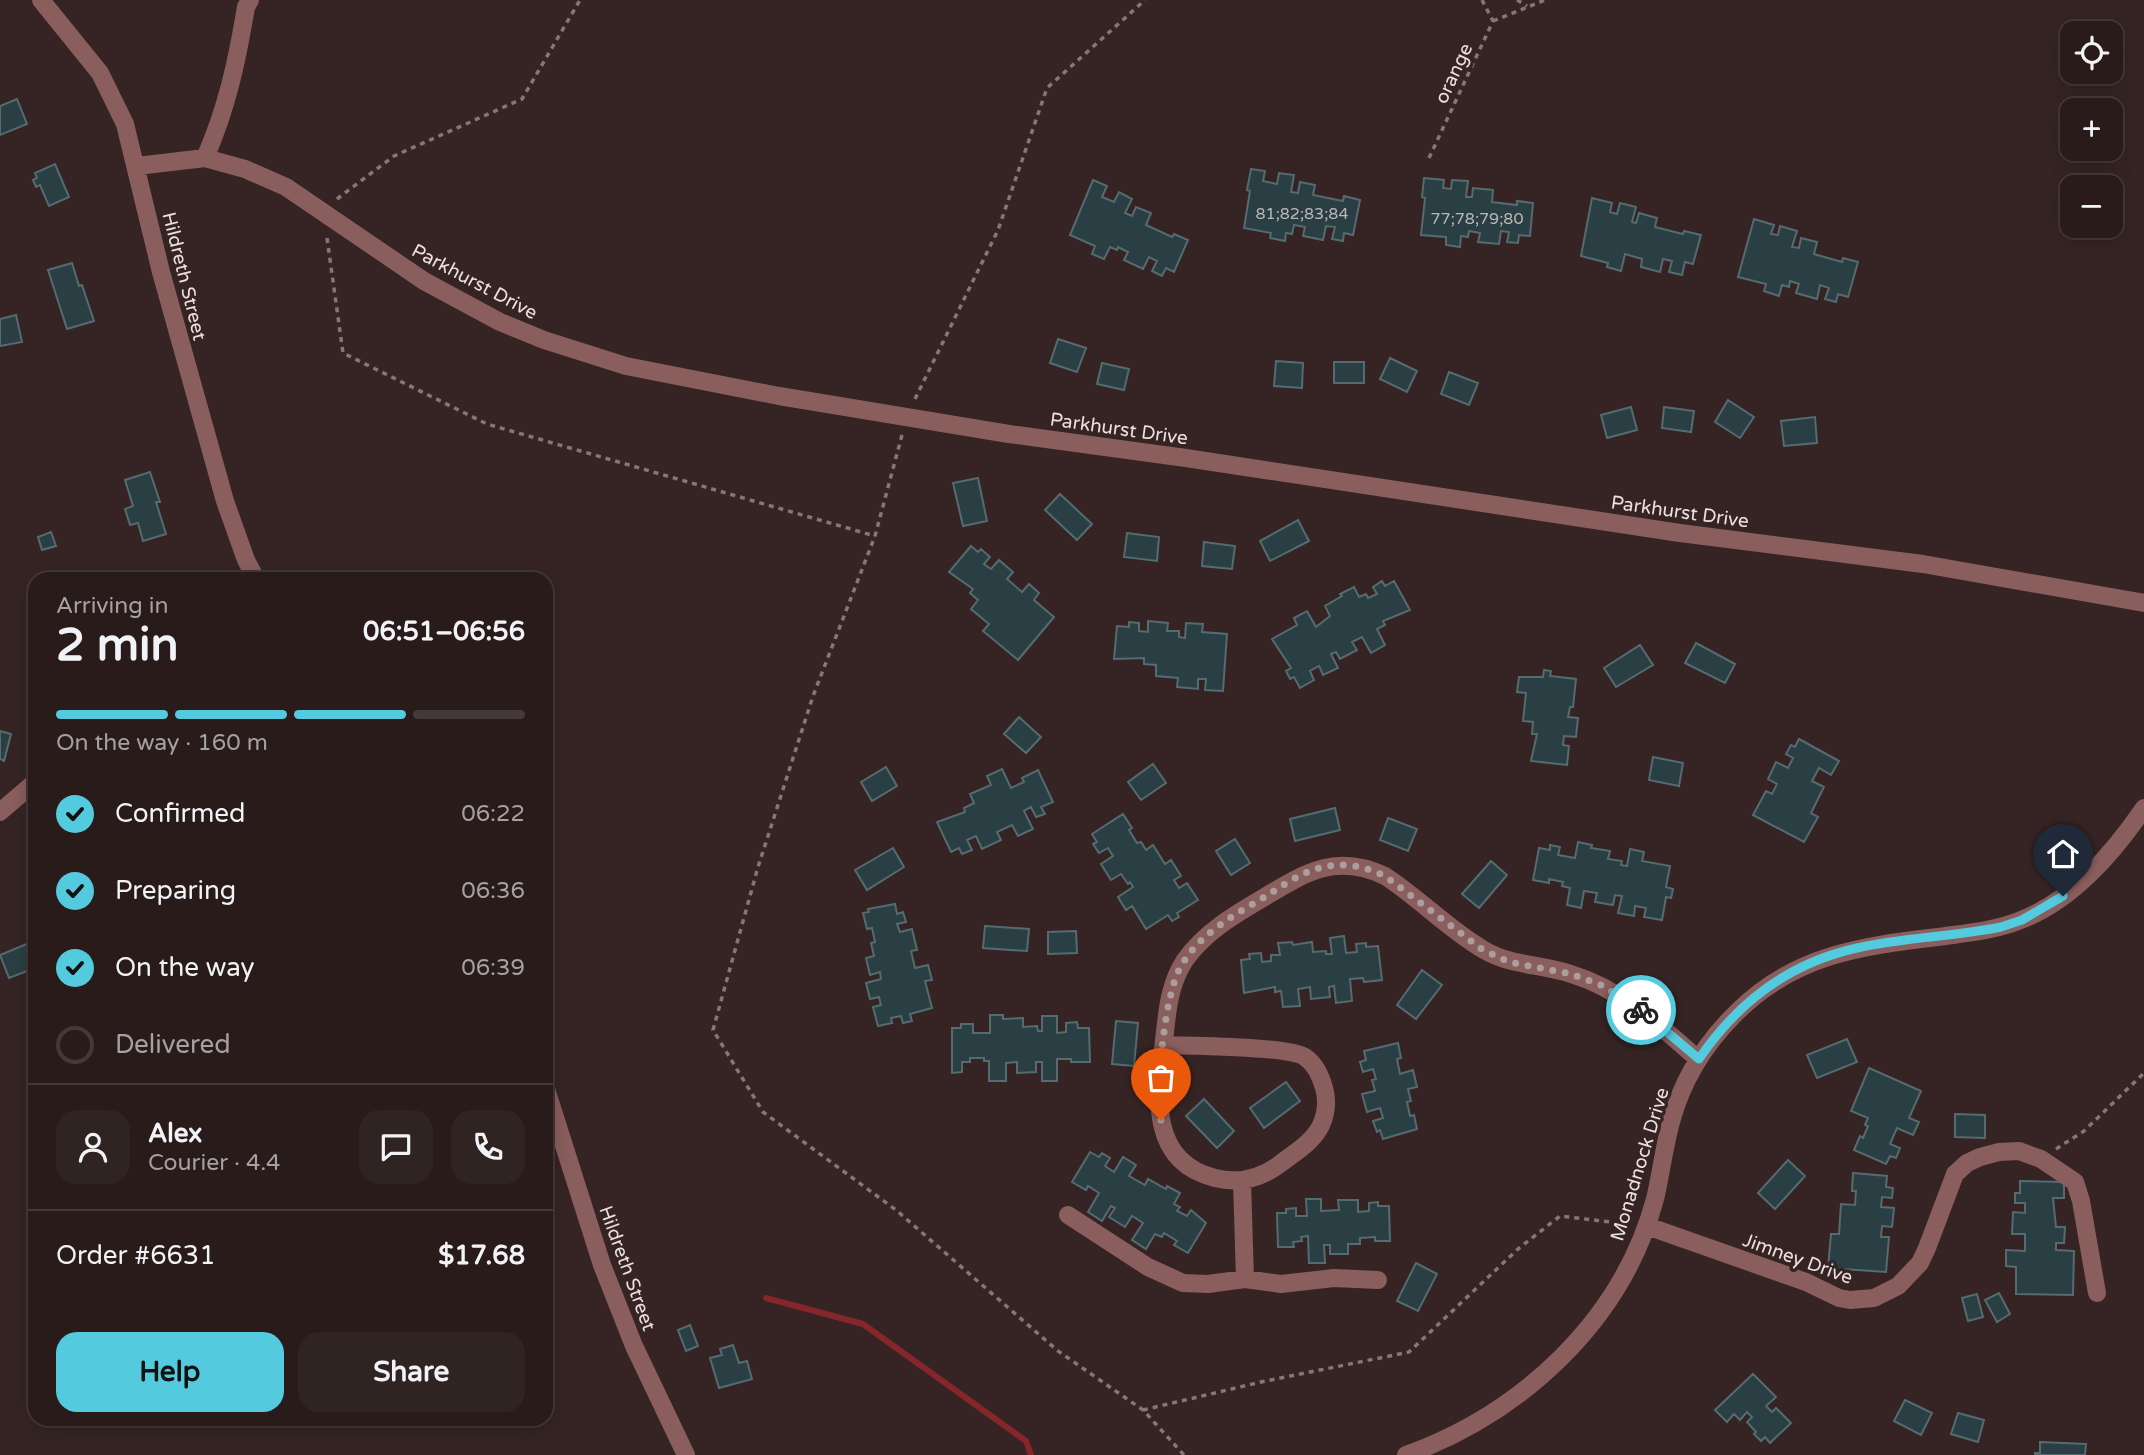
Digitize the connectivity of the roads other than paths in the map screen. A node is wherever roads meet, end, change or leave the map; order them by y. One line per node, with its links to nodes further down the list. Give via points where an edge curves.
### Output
1 (41, 0): 4 (street, Hildreth Street, via 100,73 125,124)
2 (250, 0): 3 (street, via 226,106)
3 (205, 158): 4 (street, Parkhurst Drive); 6 (street, Parkhurst Drive, via 286,187 424,281 500,322 626,366 906,417 1518,510 1923,564)
4 (137, 166): 5 (street, Hildreth Street, via 161,272 225,501)
5 (252, 572)
6 (2144, 603)
7 (28, 788): 9 (street)
8 (2144, 808): 11 (street, Monadnock Drive, via 2110,854 2042,910 2001,927 1859,947 1802,966 1767,986 1736,1012)
9 (0, 812)
10 (1164, 1045): 11 (street, via 1173,984 1195,947 1230,918 1297,877 1343,864 1385,876 1496,956 1601,985 1645,1013); 13 (street, via 1158,1106 1169,1142 1200,1172 1220,1180); 13 (street, via 1284,1050 1300,1054 1314,1067 1326,1102 1319,1130 1273,1169)
11 (1699, 1059): 15 (street, Monadnock Drive, via 1671,1121)
12 (553, 1111): 19 (street, Hildreth Street, via 602,1265)
13 (1242, 1180): 16 (street)
14 (1068, 1215): 16 (street, via 1148,1267 1182,1283)
15 (1647, 1226): 18 (street, Jimney Drive, via 1839,1298 1874,1298 1898,1286 1920,1263 1955,1174 1980,1157 2019,1151 2041,1159 2075,1182); 20 (street, Monadnock Drive, via 1609,1299 1557,1362 1493,1414)
16 (1245, 1279): 17 (street, via 1281,1284 1334,1278)
17 (1378, 1280)
18 (2097, 1293)
19 (685, 1455)
20 (1406, 1455)

